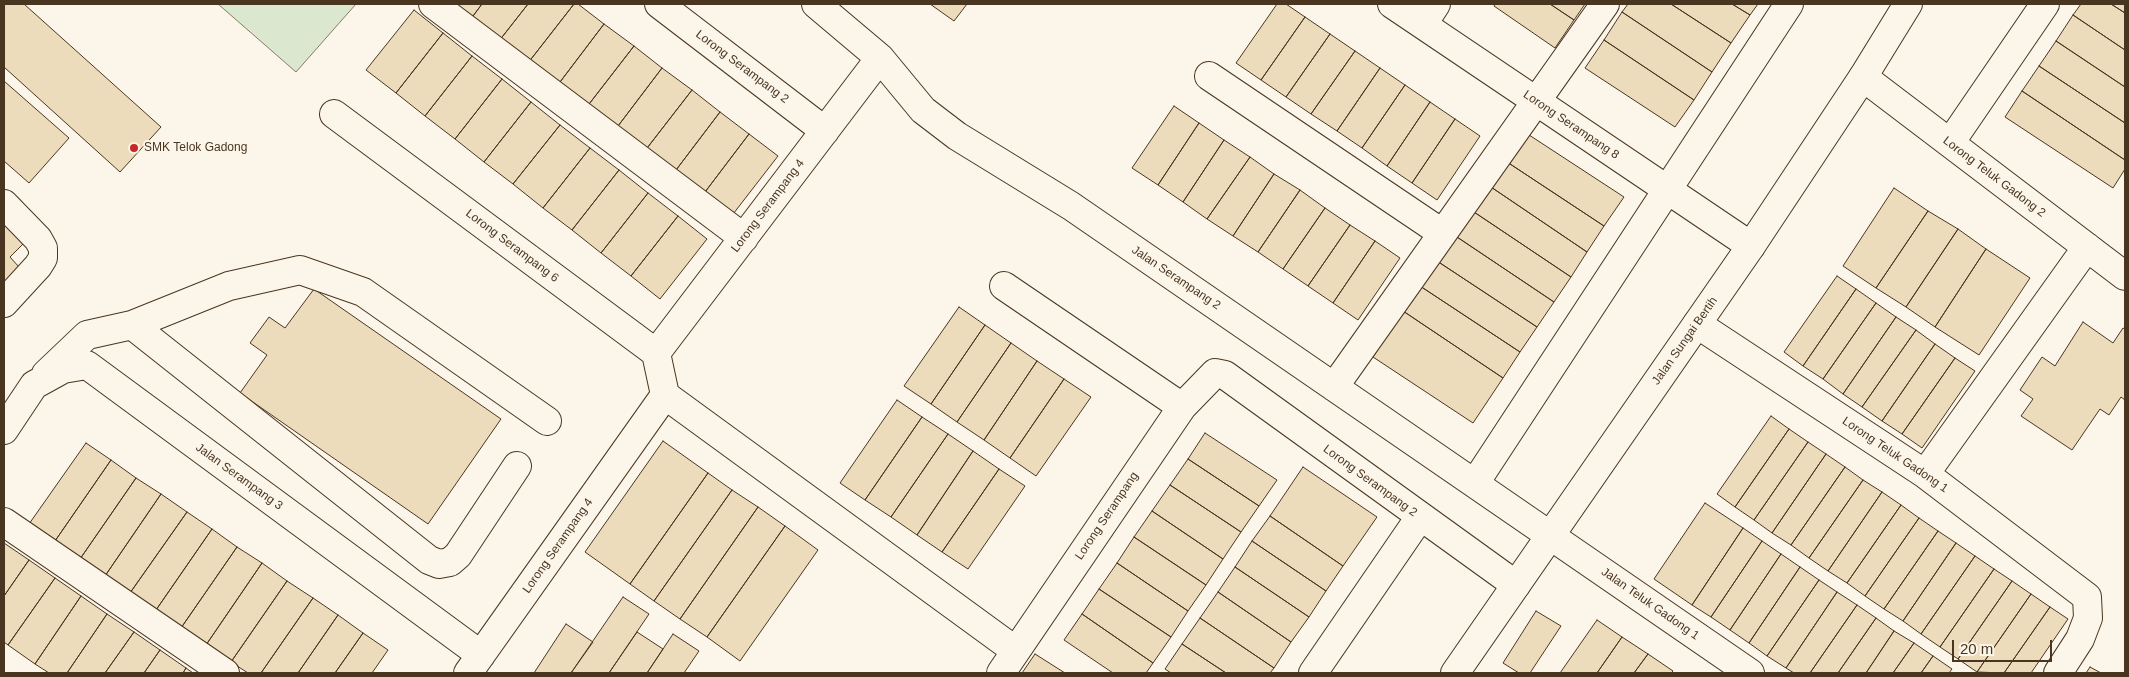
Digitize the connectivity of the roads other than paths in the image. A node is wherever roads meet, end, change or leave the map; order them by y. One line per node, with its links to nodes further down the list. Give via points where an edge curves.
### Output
1 (433, 4): 20 (street)
2 (659, 4): 15 (street, Lorong Serampang 2)
3 (816, 4): 10 (street, Jalan Serampang 2)
4 (1392, 4): 9 (street, Lorong Serampang 8)
5 (1605, 4): 13 (street)
6 (1789, 4): 17 (street)
7 (1908, 4): 12 (street, Jalan Sungai Bertih)
8 (2045, 4): 16 (street)
9 (1429, 14): 13 (street, Lorong Serampang 8)
10 (880, 58): 15 (street, Lorong Serampang 4); 31 (street, Jalan Serampang 2, via 923,110 957,136 1071,206)
11 (1209, 76): 19 (street)
12 (1863, 77): 16 (street, Lorong Teluk Gadong 2); 21 (street, Jalan Sungai Bertih)
13 (1536, 102): 17 (street, Lorong Serampang 8); 19 (street)
14 (334, 114): 28 (street, Lorong Serampang 6)
15 (826, 130): 20 (street, Lorong Serampang 4)
16 (1950, 144): 22 (street, Lorong Teluk Gadong 2)
17 (1667, 190): 21 (street, Lorong Serampang 8); 38 (street)
18 (4, 204): 25 (street, via 43,248 43,258 38,266)
19 (1442, 233): 31 (street)
20 (744, 238): 28 (street, Lorong Serampang 4)
21 (1751, 246): 26 (street, Jalan Sungai Bertih)
22 (2087, 247): 23 (street, Lorong Teluk Gadong 2); 37 (street)
23 (2125, 276)
24 (1004, 286): 33 (street)
25 (4, 303)
26 (1697, 324): 37 (street, Lorong Teluk Gadong 1); 41 (street, Jalan Sungai Bertih)
27 (132, 326): 30 (street, via 87,335); 34 (street, via 229,286 300,270 363,292); 36 (street, via 429,560 439,564 450,562 458,555)
28 (656, 354): 32 (street)
29 (1225, 376): 33 (street, Lorong Serampang, via 1215,373); 39 (street, Lorong Serampang 2)
30 (34, 385): 35 (street, Jalan Serampang 3); 44 (street, Jalan Serampang 3, via 63,368 87,365)
31 (1334, 386): 38 (street, Jalan Serampang 2)
32 (665, 395): 43 (street); 44 (street, Lorong Serampang 4)
33 (1182, 407): 43 (street, Lorong Serampang)
34 (547, 421)
35 (4, 430)
36 (517, 466)
37 (1926, 474): 50 (street, Lorong Teluk Gadong 1, via 2087,597 2088,618 2083,632)
38 (1475, 483): 41 (street, Jalan Serampang 2)
39 (1420, 517): 42 (street, Lorong Serampang 2); 47 (street)
40 (4, 522): 45 (street)
41 (1550, 536): 42 (street, Jalan Sungai Bertih); 49 (street, Jalan Teluk Gadong 1)
42 (1516, 585): 48 (street, Jalan Sungai Bertih)
43 (1016, 651): 46 (street, Lorong Serampang)
44 (475, 664)
45 (226, 673)
46 (1000, 673)
47 (1313, 673)
48 (1455, 673)
49 (1750, 673)
50 (2058, 673)

